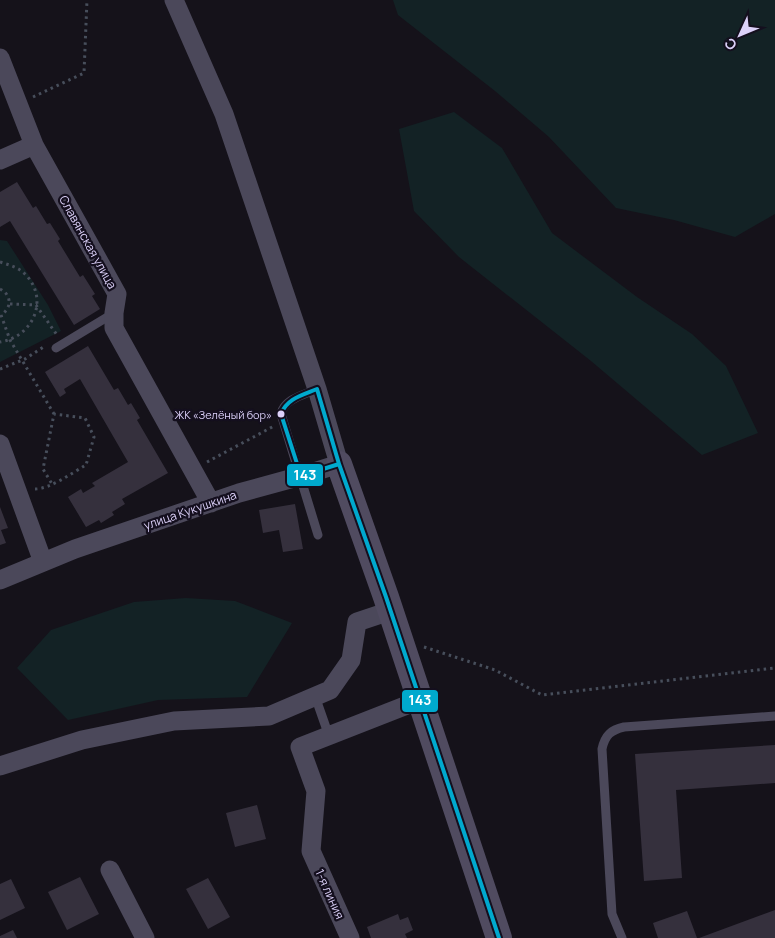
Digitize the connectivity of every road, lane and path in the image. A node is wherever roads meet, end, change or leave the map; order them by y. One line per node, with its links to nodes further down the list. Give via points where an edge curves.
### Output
1 (87, 0): 4 (path, via 84,72)
2 (174, 0): 18 (street, via 224,114)
3 (0, 58): 5 (street, Славянская улица)
4 (26, 100)
5 (34, 145): 6 (street); 11 (street, Славянская улица, via 117,294)
6 (0, 160)
7 (0, 262): 10 (path, via 24,273 33,284)
8 (0, 289): 9 (path, via 8,295)
9 (10, 304): 10 (path); 12 (path)
10 (36, 305): 13 (path, via 31,324); 15 (path)
11 (114, 313): 15 (lane); 23 (street, Славянская улица, via 114,328)
12 (1, 315): 13 (path)
13 (10, 340): 14 (path); 16 (path)
14 (0, 342)
15 (59, 343): 16 (path)
16 (22, 360): 17 (path); 19 (path)
17 (0, 368)
18 (317, 389): 20 (lane, via 288,402 282,408); 22 (street)
19 (54, 414): 26 (path, via 43,469); 26 (path, via 85,418 94,437 86,465)
20 (283, 421): 23 (path); 24 (lane)
21 (0, 444): 25 (street)
22 (339, 464): 24 (street, улица Кукушкина); 31 (street)
23 (193, 470): 27 (street, Славянская улица)
24 (301, 476): 27 (street, улица Кукушкина); 28 (lane)
25 (12, 478): 26 (path, via 31,489 42,489); 29 (street)
26 (52, 484)
27 (211, 503): 29 (street, улица Кукушкина)
28 (318, 535)
29 (43, 562): 30 (street, улица Кукушкина)
30 (0, 580)
31 (390, 611): 32 (street); 34 (street, via 357,622 351,660 330,690)
32 (400, 639): 33 (path, via 495,670 542,695); 35 (street)
33 (775, 668)
34 (315, 696): 37 (lane); 38 (street, via 269,716 174,721 82,740)
35 (420, 700): 37 (street); 42 (street)
36 (775, 716): 43 (lane, via 624,727 609,733 602,749 612,914)
37 (329, 736): 41 (street, 1-я линия, via 300,747 316,791 310,851)
38 (0, 766)
39 (110, 870): 40 (street)
40 (145, 938)
41 (350, 938)
42 (499, 938)
43 (622, 938)

